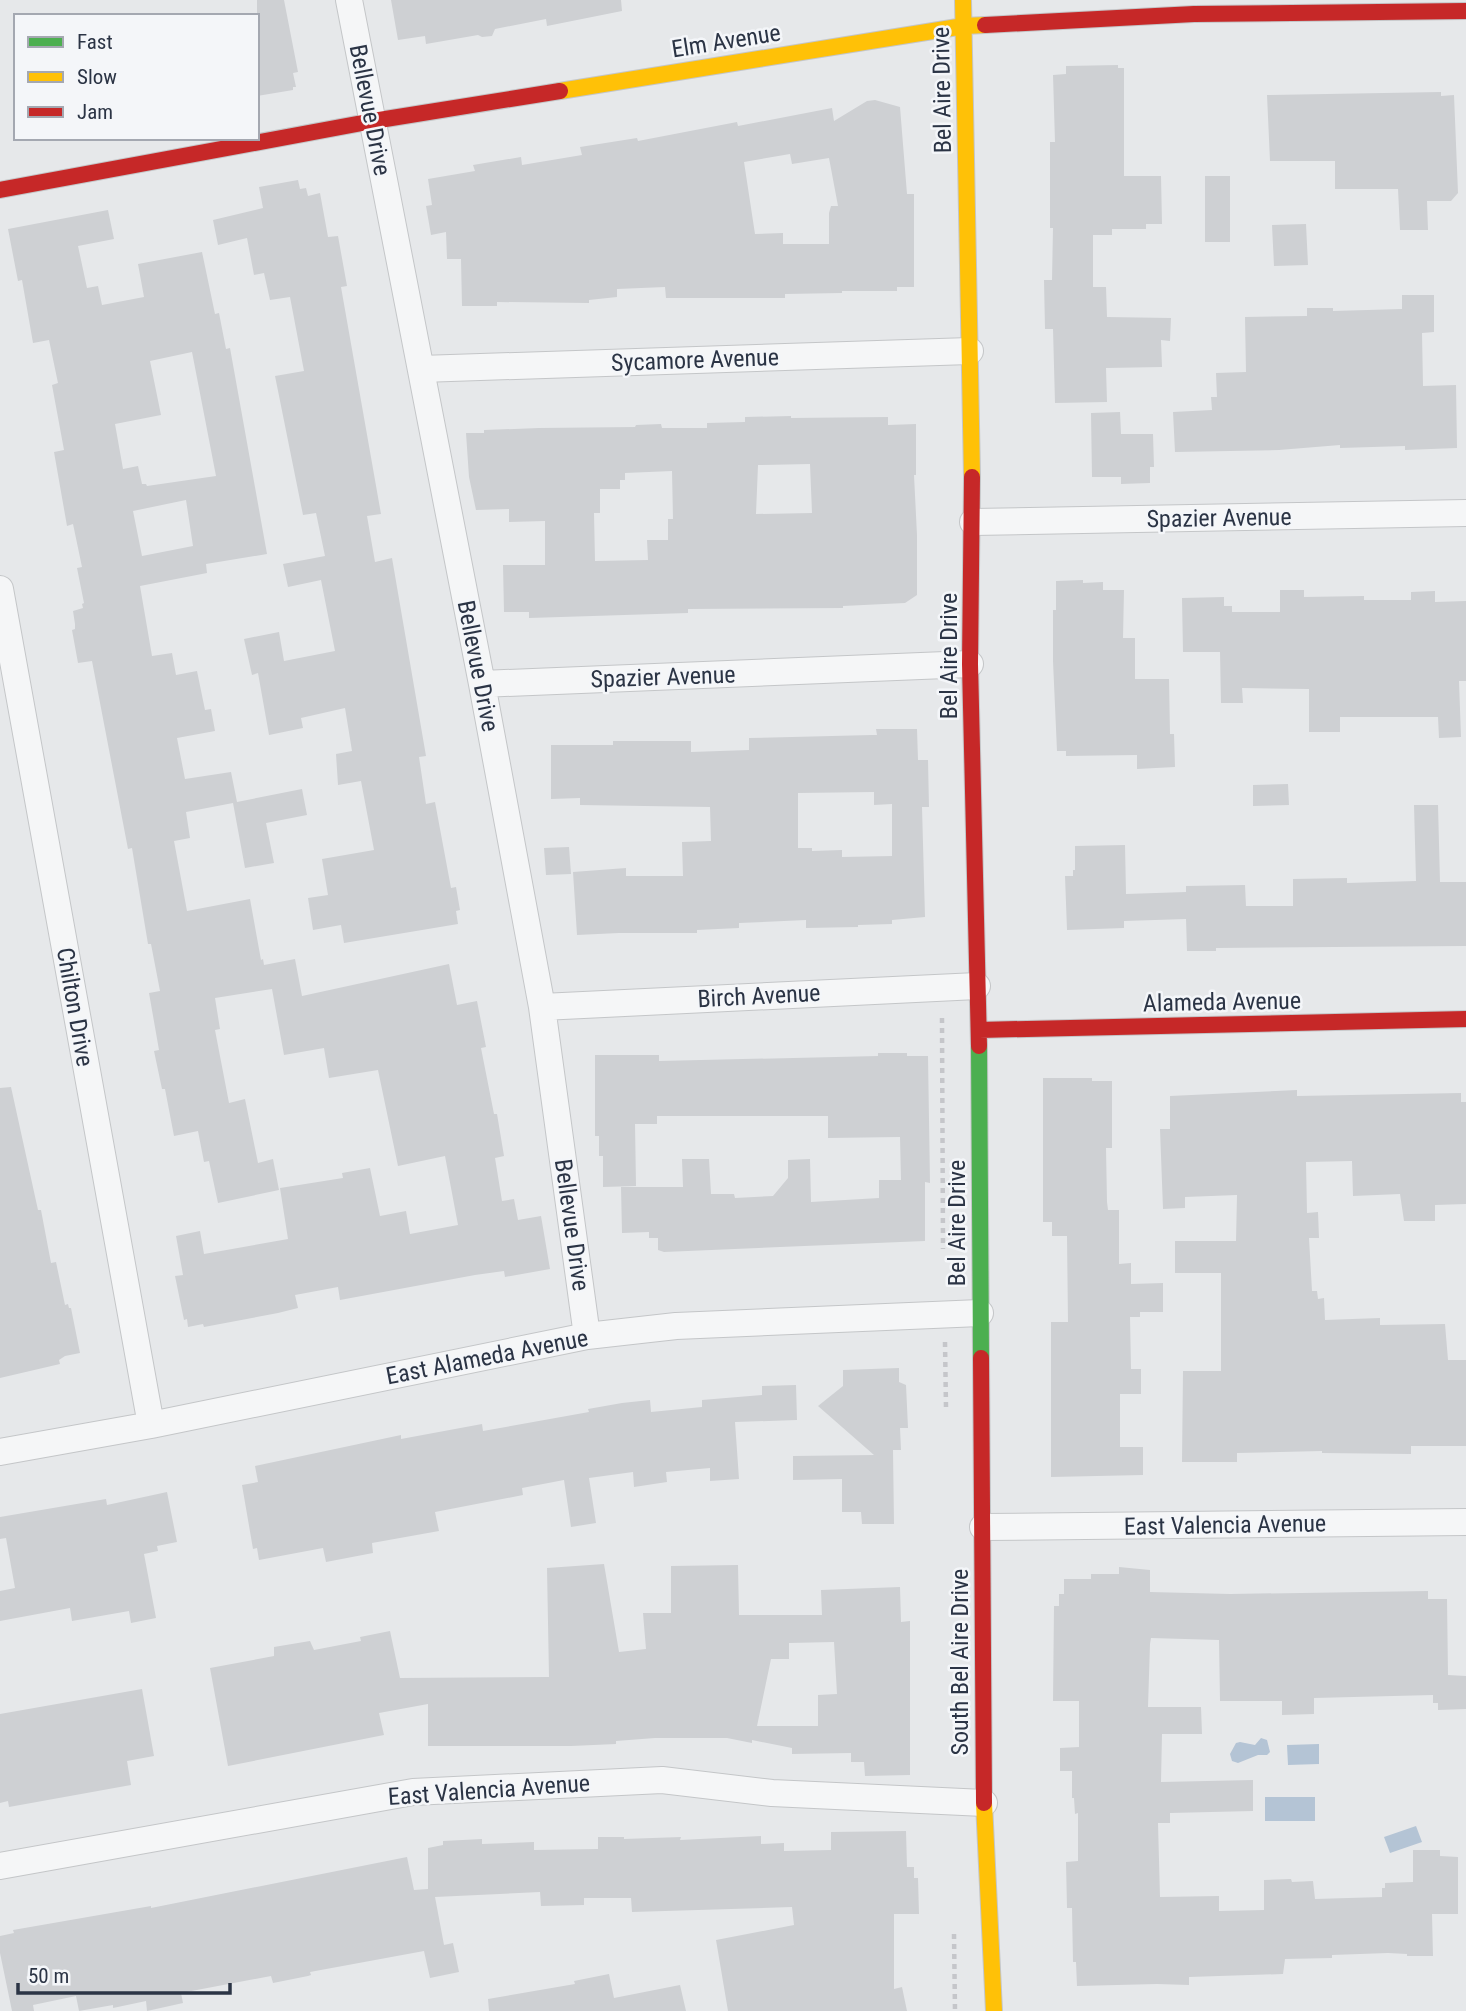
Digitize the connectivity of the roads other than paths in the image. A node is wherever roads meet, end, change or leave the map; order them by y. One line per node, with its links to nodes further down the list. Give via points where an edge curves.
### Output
1 (349, 0): 5 (street, Bellevue Drive)
2 (963, 0): 4 (street, Bel Aire Drive)
3 (1466, 11): 4 (street, Elm Avenue, via 1194,14)
4 (964, 26): 5 (street, Elm Avenue); 7 (street, Bel Aire Drive)
5 (373, 121): 6 (street, Elm Avenue); 8 (street, Bellevue Drive)
6 (0, 190)
7 (970, 351): 8 (street, Sycamore Avenue); 10 (street, Bel Aire Drive)
8 (421, 369): 13 (street, Bellevue Drive)
9 (1466, 513): 10 (street, Spazier Avenue)
10 (973, 522): 12 (street, Bel Aire Drive)
11 (0, 589): 20 (street, Chilton Drive)
12 (970, 664): 13 (street, Spazier Avenue); 14 (street, Bel Aire Drive)
13 (482, 684): 15 (street, Bellevue Drive)
14 (977, 986): 15 (street, Birch Avenue); 17 (street, Bel Aire Drive)
15 (542, 1007): 19 (street, Bellevue Drive)
16 (1466, 1019): 17 (street, Alameda Avenue)
17 (979, 1030): 18 (street, Bel Aire Drive)
18 (980, 1313): 19 (street, East Alameda Avenue, via 676,1326); 23 (street, South Bel Aire Drive)
19 (587, 1336): 20 (street, East Alameda Avenue)
20 (150, 1425): 21 (street, East Alameda Avenue)
21 (0, 1452)
22 (1466, 1522): 23 (street, East Valencia Avenue)
23 (983, 1527): 24 (street, South Bel Aire Drive)
24 (984, 1803): 25 (street, East Valencia Avenue, via 772,1793 662,1780 413,1792); 26 (street, South Bel Aire Drive)
25 (0, 1866)
26 (993, 2011)

